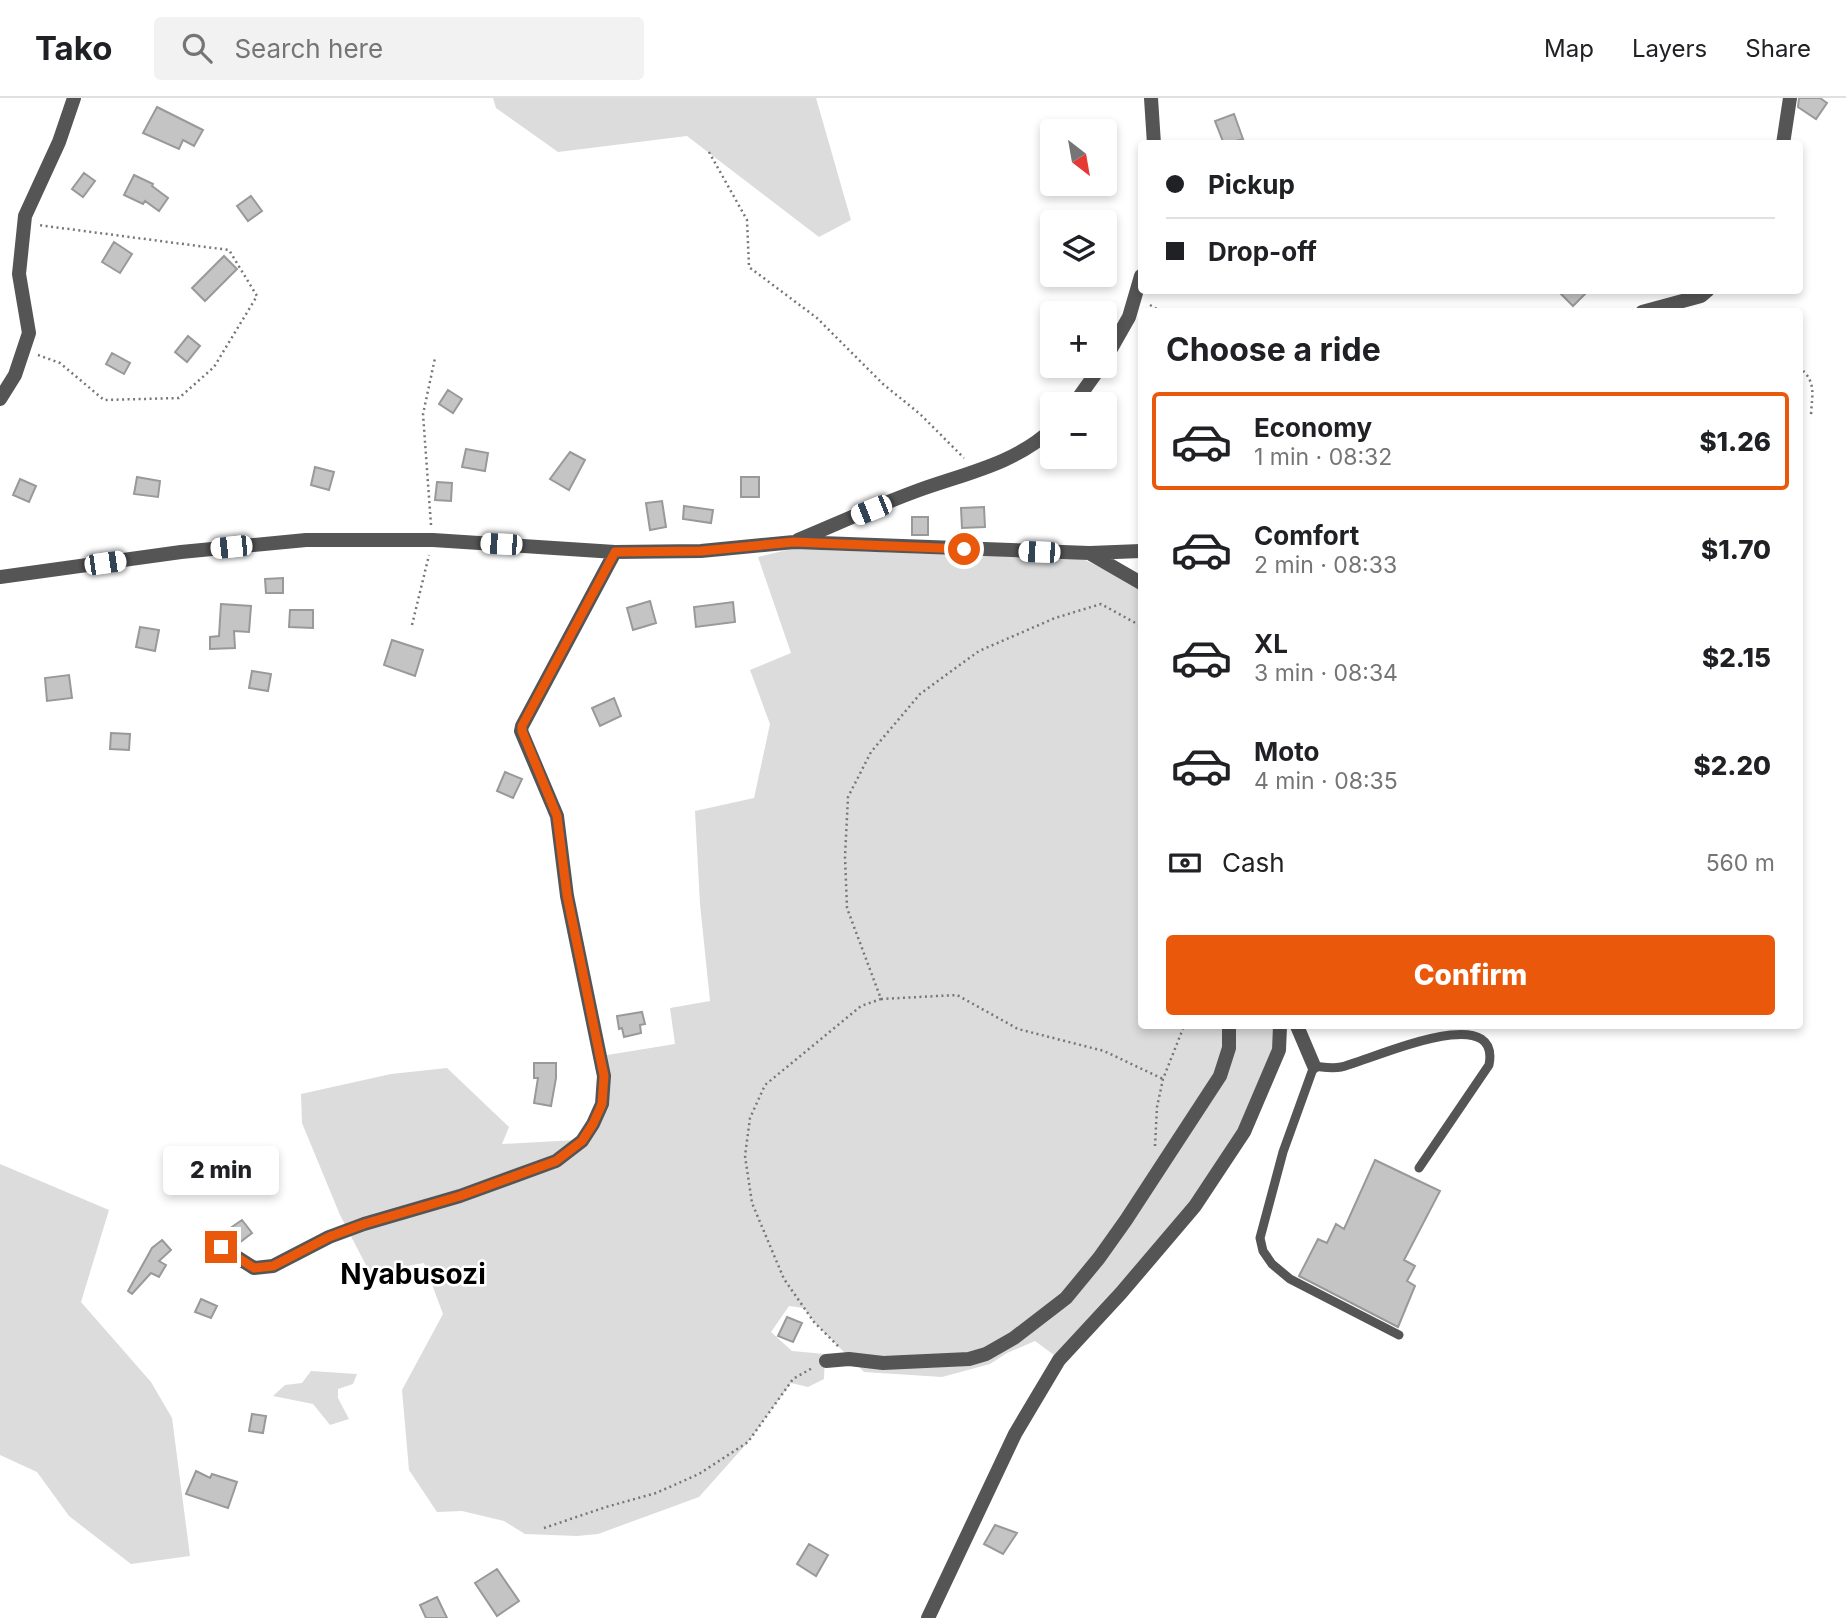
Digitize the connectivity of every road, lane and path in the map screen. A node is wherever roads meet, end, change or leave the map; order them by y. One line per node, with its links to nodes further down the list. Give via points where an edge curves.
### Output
1 (74, 98): 7 (street)
2 (1151, 98): 4 (street)
3 (1790, 98): 5 (street)
4 (1154, 140)
5 (1784, 140)
6 (709, 152): 18 (path, via 747,220 749,267 817,318)
7 (24, 225): 12 (street, via 19,274 29,333); 12 (path, via 229,250 257,296 214,367 179,398 104,400 60,363)
8 (1138, 286): 11 (street)
9 (1703, 294): 10 (street)
10 (1656, 308)
11 (1117, 338)
12 (23, 349): 15 (street, via 15,375)
13 (435, 358): 19 (path, via 423,414)
14 (1803, 370): 16 (path, via 1812,382)
15 (0, 399)
16 (1811, 415)
17 (1040, 440): 18 (street)
18 (980, 470): 20 (street)
19 (433, 540): 22 (street); 24 (street, via 306,540); 27 (path)
20 (794, 542): 22 (street, via 701,551); 23 (street)
21 (1138, 551): 23 (street)
22 (615, 552): 37 (street, via 522,726 557,816 567,895 604,1076 602,1104 593,1124 582,1141 556,1161 364,1224 273,1266 254,1268)
23 (1089, 553): 25 (street)
24 (0, 577)
25 (1138, 581)
26 (1138, 624): 28 (path, via 1101,604 979,651 920,694 870,752 848,797 845,870 847,908)
27 (412, 625)
28 (881, 999): 34 (path, via 957,995 1018,1029 1104,1051); 39 (path, via 861,1006 765,1085 750,1118 745,1156 752,1203 784,1279 814,1322)
29 (1183, 1029): 34 (path)
30 (1229, 1029): 39 (street, via 1229,1048 1220,1076 1154,1181 1066,1298 1014,1338 969,1359 883,1363)
31 (1280, 1029): 42 (street, via 1279,1050 1244,1132 1195,1206 1059,1360 1015,1434)
32 (1298, 1029): 33 (street)
33 (1314, 1066): 36 (lane, via 1341,1067 1448,1034 1467,1033 1485,1040 1491,1054 1489,1065); 38 (lane, via 1283,1152 1260,1238 1263,1251 1290,1279)
34 (1163, 1079): 35 (path)
35 (1155, 1146)
36 (1419, 1168)
37 (221, 1247)
38 (1399, 1335)
39 (849, 1359): 40 (street)
40 (827, 1361): 41 (path, via 793,1379 748,1442 699,1474 656,1493)
41 (544, 1528)
42 (928, 1618)

